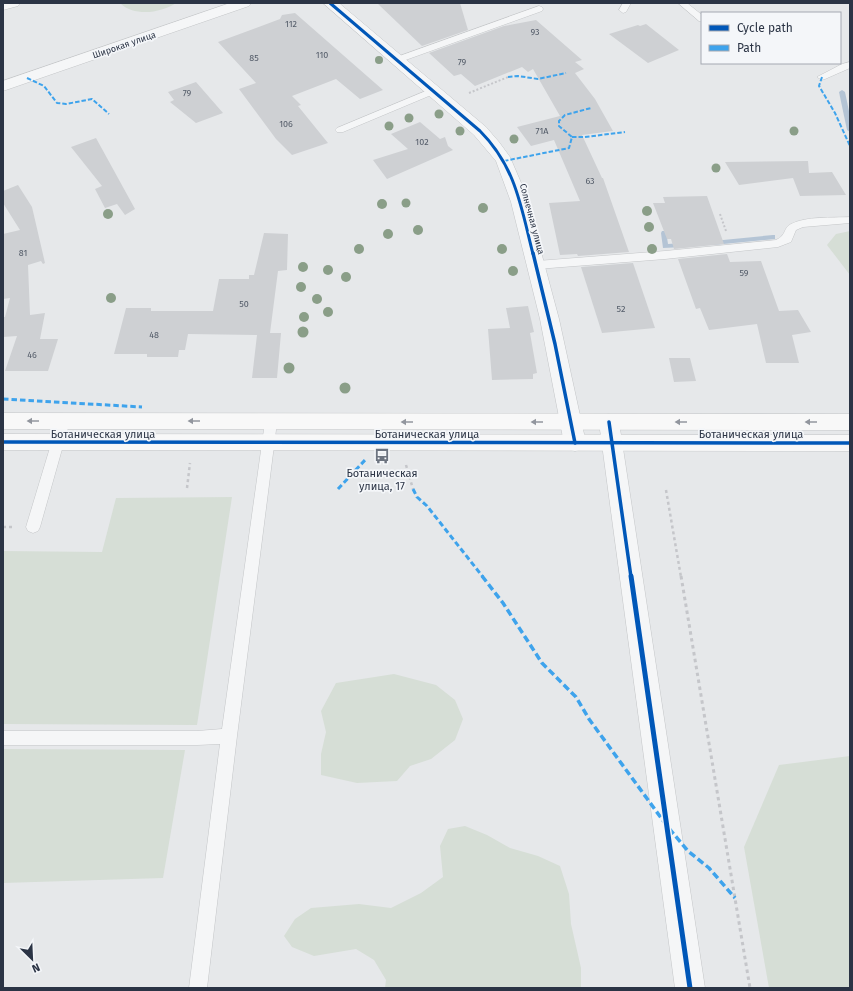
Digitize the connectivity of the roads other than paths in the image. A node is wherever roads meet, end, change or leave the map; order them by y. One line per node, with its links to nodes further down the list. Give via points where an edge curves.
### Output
1 (13, 3): 5 (street)
2 (244, 3): 11 (street, Широкая улица)
3 (330, 3): 8 (street, Солнечная улица)
4 (682, 3): 7 (lane)
5 (3, 6)
6 (539, 9): 8 (lane)
7 (701, 18)
8 (397, 60): 12 (street, Солнечная улица)
9 (850, 65): 10 (lane)
10 (822, 78)
11 (3, 86)
12 (433, 91): 13 (lane); 15 (street, Солнечная улица, via 489,140 504,161 514,182)
13 (340, 130)
14 (850, 220): 15 (lane, via 801,224 792,228 787,240 778,243)
15 (537, 266): 19 (street, Солнечная улица)
16 (3, 421): 17 (street, Ботаническая улица, one-way to 16)
17 (64, 421): 18 (street, Ботаническая улица, one-way to 17); 23 (lane)
18 (271, 422): 19 (street, Ботаническая улица, one-way to 18); 24 (lane)
19 (571, 422): 21 (street, Ботаническая улица); 25 (street, Солнечная улица)
20 (850, 422): 21 (street, Ботаническая улица, one-way to 21)
21 (610, 433): 25 (street, Ботаническая улица); 26 (street, Ботаническая улица); 31 (street)
22 (3, 442): 23 (street, Ботаническая улица)
23 (57, 442): 24 (street, Ботаническая улица); 27 (lane)
24 (268, 443): 25 (street, Ботаническая улица); 28 (lane)
25 (575, 443)
26 (850, 443)
27 (33, 527)
28 (229, 736): 29 (lane); 30 (lane)
29 (3, 738)
30 (198, 988)
31 (690, 988)

